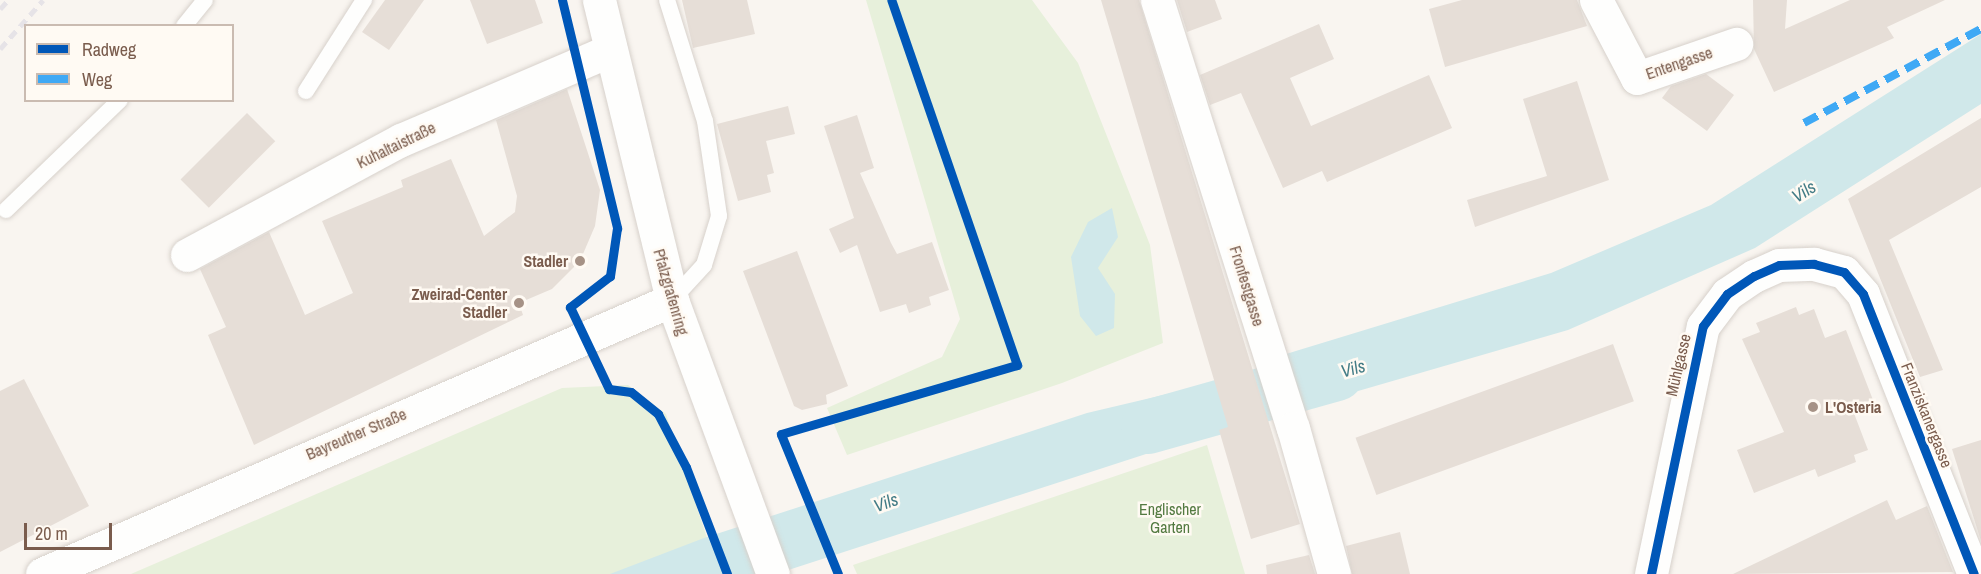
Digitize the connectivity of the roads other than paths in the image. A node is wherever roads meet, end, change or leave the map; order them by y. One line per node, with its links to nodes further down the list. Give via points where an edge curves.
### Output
1 (205, 0): 7 (lane)
2 (364, 0): 10 (lane)
3 (598, 0): 9 (street, Pfalzgrafenring)
4 (667, 0): 15 (lane, via 705,121 719,216 704,265)
5 (1156, 0): 18 (street, Fronfestgasse, via 1293,428)
6 (1596, 0): 8 (street, Entengasse, via 1637,78)
7 (186, 24)
8 (1736, 44)
9 (611, 50): 13 (street, Kuhaltaistraße, via 401,140); 15 (street, Pfalzgrafenring)
10 (306, 92)
11 (118, 102): 12 (lane)
12 (6, 210)
13 (187, 255)
14 (1844, 272): 19 (street, Mühlgasse, via 1814,264 1779,265 1727,294 1703,326); 20 (street, Franziskanergasse, via 1863,294)
15 (672, 300): 16 (street, Bayreuther Straße); 17 (street, Pfalzgrafenring, via 724,450)
16 (42, 574)
17 (773, 574)
18 (1334, 574)
19 (1651, 574)
20 (1974, 574)

